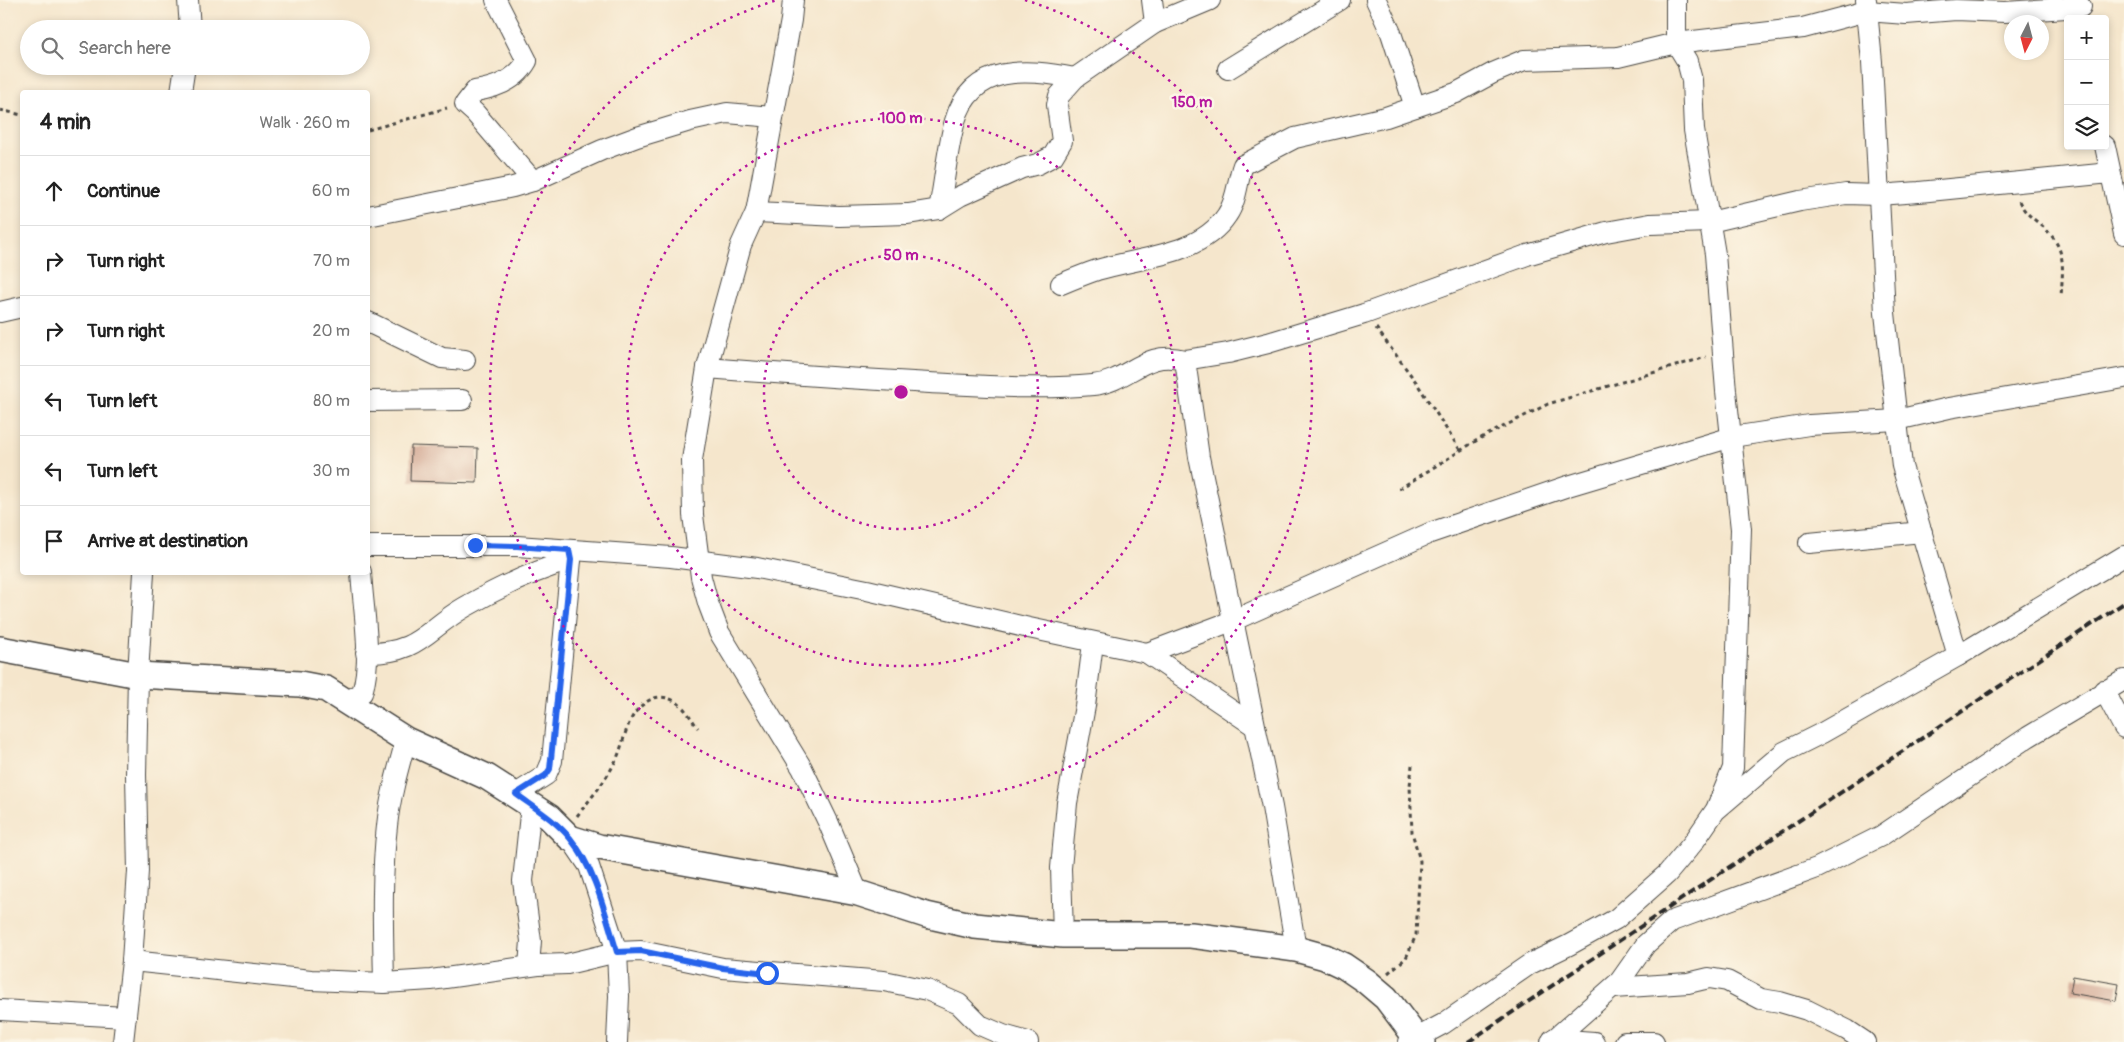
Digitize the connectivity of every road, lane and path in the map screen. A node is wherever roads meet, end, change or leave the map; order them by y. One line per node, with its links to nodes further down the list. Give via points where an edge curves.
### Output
1 (188, 0): 11 (street)
2 (496, 0): 18 (street, via 527,61 514,76 496,88 475,91)
3 (793, 0): 22 (street)
4 (1152, 0): 12 (street)
5 (1210, 0): 12 (street)
6 (1340, 0): 14 (street)
7 (1376, 0): 19 (street, via 1391,33)
8 (1676, 0): 13 (street)
9 (1866, 6): 10 (street, via 1906,14); 13 (street, via 1803,28); 28 (street)
10 (2082, 8)
11 (189, 20)
12 (1155, 22): 16 (street)
13 (1676, 44): 19 (street, via 1618,56 1524,60 1456,94); 32 (street, via 1687,61 1692,80 1694,130)
14 (1228, 68)
15 (184, 75): 17 (street)
16 (1075, 78): 29 (street, via 1059,96 1062,141 1053,156 960,196); 29 (street, via 1014,72 996,75 982,82 968,96 955,120)
17 (181, 90)
18 (465, 104): 23 (path); 26 (street)
19 (1415, 107): 34 (street, via 1295,138 1268,151 1243,165 1228,214 1209,235 1178,249 1096,270)
20 (0, 110): 21 (path)
21 (20, 115)
22 (773, 117): 26 (street, via 727,113 690,122 611,146); 30 (street)
23 (370, 129)
24 (2106, 150): 25 (street)
25 (2110, 173): 27 (street); 33 (street)
26 (533, 181): 31 (street)
27 (2014, 181): 28 (street); 35 (path, via 2022,208 2058,243 2062,267)
28 (1878, 195): 32 (street, via 1846,194 1800,201); 47 (street, via 1885,313)
29 (939, 209): 30 (street, via 908,214 839,216)
30 (756, 212): 43 (street, via 741,245)
31 (370, 216)
32 (1710, 222): 38 (street, via 1650,224 1606,232 1527,255); 40 (street)
33 (2124, 234)
34 (1061, 284)
35 (2061, 297)
36 (20, 307): 37 (street)
37 (0, 312)
38 (1364, 314): 42 (street, via 1228,354); 49 (path, via 1412,376)
39 (370, 323): 41 (street, via 442,358)
40 (1723, 352): 48 (street); 49 (path, via 1558,400)
41 (465, 360)
42 (1185, 360): 43 (street, via 1152,359 1107,383 1092,385 890,382); 59 (street, via 1199,456)
43 (707, 368): 56 (street, via 692,460)
44 (2124, 378): 47 (street, via 1948,408)
45 (462, 400): 46 (street)
46 (370, 401)
47 (1897, 420): 48 (street, via 1809,425); 51 (street, via 1902,466)
48 (1732, 437): 59 (street, via 1455,524); 75 (street, via 1741,529 1733,768)
49 (1460, 450): 50 (path)
50 (1399, 489)
51 (1922, 532): 52 (street); 64 (street)
52 (1809, 543)
53 (370, 546): 54 (street, via 517,546)
54 (570, 555): 56 (street); 63 (street, via 465,607 407,648 387,653); 74 (street, via 550,769)
55 (2124, 556): 64 (street)
56 (699, 560): 60 (street, via 867,590); 77 (street, via 708,603 719,632 802,768)
57 (144, 575): 65 (street)
58 (361, 575): 63 (street)
59 (1232, 621): 62 (street); 69 (street)
60 (1093, 643): 62 (street); 78 (street, via 1067,803 1061,868)
61 (0, 650): 65 (street)
62 (1147, 652): 69 (street)
63 (366, 653): 68 (street, via 366,680 362,693)
64 (1958, 656): 75 (street, via 1784,752)
65 (138, 675): 68 (street, via 300,684 326,689); 81 (street, via 138,871)
66 (2124, 680): 67 (street)
67 (2104, 690): 71 (street); 85 (street, via 1881,836 1817,868 1672,921 1646,944)
68 (348, 701): 72 (street)
69 (1253, 725): 79 (street, via 1272,807)
70 (698, 728): 76 (path, via 676,702 660,697 642,704 629,722 610,772)
71 (2124, 728)
72 (406, 740): 74 (street, via 486,777); 83 (street, via 387,827)
73 (1412, 765): 84 (path, via 1412,832 1420,861 1416,935 1406,958)
74 (523, 800): 76 (street, via 549,817); 82 (street, via 523,881 531,941)
75 (1715, 811): 88 (street, via 1667,874 1616,919 1530,964)
76 (567, 835): 77 (street, via 599,847 632,854); 80 (street, via 589,866)
77 (858, 893): 78 (street, via 975,926)
78 (1063, 935): 79 (street, via 1192,935)
79 (1296, 949): 84 (street, via 1344,966)
80 (617, 952): 82 (street, via 567,964); 91 (street); 92 (street, via 641,951 723,968 884,981 927,990 959,1004 980,1025)
81 (132, 961): 83 (street, via 312,980); 87 (street)
82 (529, 966): 83 (street, via 431,980)
83 (384, 982)
84 (1372, 986): 88 (street, via 1386,998)
85 (1613, 988): 89 (street); 96 (street, via 1688,983 1709,978 1727,981 1761,999 1807,1010)
86 (0, 1010): 87 (street)
87 (126, 1017): 90 (street)
88 (1416, 1041)
89 (1552, 1041): 93 (street)
90 (123, 1042)
91 (617, 1042)
92 (1028, 1042)
93 (1594, 1042)
94 (1625, 1042): 95 (street)
95 (1654, 1042)
96 (1865, 1042)

